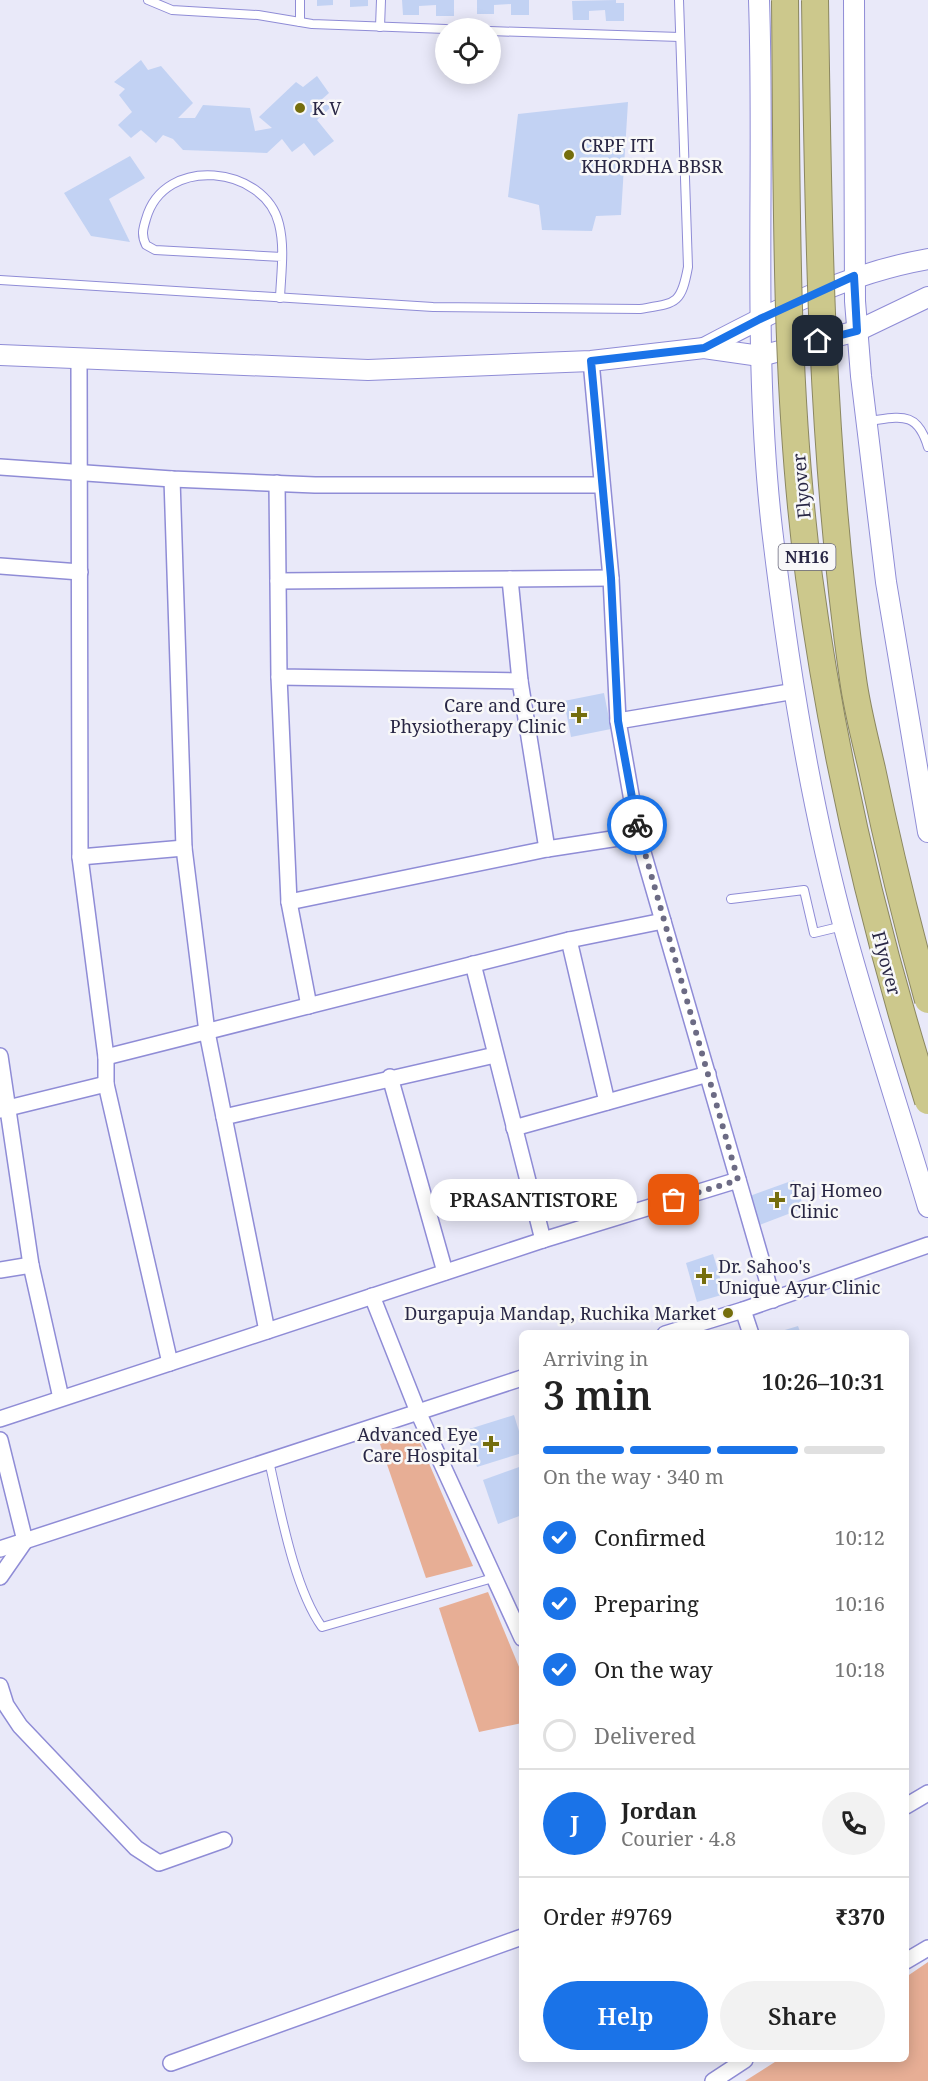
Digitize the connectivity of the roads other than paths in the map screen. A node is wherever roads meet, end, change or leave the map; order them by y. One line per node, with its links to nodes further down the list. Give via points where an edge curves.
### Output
1 (148, 0): 9 (lane, via 172,10 258,15)
2 (300, 0): 9 (lane)
3 (381, 0): 10 (lane)
4 (679, 0): 13 (lane)
5 (759, 0): 20 (street)
6 (785, 0): 65 (highway, Flyover / NH16, bridge, via 786,216 796,433 809,575 848,803 876,924)
7 (815, 0): 54 (highway, Flyover / NH16, bridge, via 827,422 842,589 853,681)
8 (854, 0): 16 (street)
9 (300, 22): 10 (lane)
10 (380, 27): 11 (lane)
11 (435, 29)
12 (501, 30): 13 (lane)
13 (680, 37): 19 (lane, via 687,267 683,292 671,304 639,309 433,307)
14 (282, 257): 14 (lane, via 279,223 258,194 240,182 218,174 198,174 164,190 149,206 142,232 146,245 155,250); 19 (lane)
15 (928, 259): 16 (street)
16 (854, 276): 20 (street); 21 (street)
17 (0, 280): 19 (lane)
18 (928, 297): 21 (street)
19 (280, 298)
20 (760, 319): 22 (street); 24 (street)
21 (857, 331): 24 (street); 27 (street)
22 (704, 348): 24 (street); 26 (street)
23 (0, 355): 25 (street)
24 (760, 356): 41 (street, via 772,528)
25 (80, 359): 26 (street, via 368,370); 30 (street)
26 (591, 361): 33 (street)
27 (867, 421): 28 (lane, via 902,416 911,419); 43 (street, via 886,582)
28 (928, 447)
29 (0, 467): 30 (street)
30 (80, 472): 31 (street); 35 (street)
31 (172, 479): 32 (street); 45 (street)
32 (277, 483): 33 (street); 38 (street)
33 (601, 485): 36 (street)
34 (0, 566): 35 (street)
35 (80, 572): 47 (street)
36 (611, 578): 37 (street); 42 (street)
37 (510, 579): 38 (street); 40 (street)
38 (278, 581): 39 (street)
39 (279, 677): 40 (street); 49 (street)
40 (520, 681): 46 (street)
41 (795, 691): 42 (street); 51 (street)
42 (618, 721): 44 (street)
43 (928, 832)
44 (638, 835): 46 (street); 50 (street)
45 (184, 848): 47 (street); 56 (street)
46 (547, 849): 49 (street)
47 (80, 857): 59 (street)
48 (731, 899): 51 (lane, via 804,890 814,933)
49 (289, 902): 55 (street)
50 (663, 921): 52 (street); 61 (street)
51 (844, 926): 63 (street)
52 (569, 940): 53 (street); 66 (street)
53 (473, 964): 55 (street); 57 (street)
54 (928, 1000)
55 (309, 1006): 56 (street)
56 (207, 1032): 59 (street); 68 (street)
57 (495, 1055): 62 (street); 69 (street)
58 (0, 1056): 67 (street)
59 (106, 1058): 64 (street)
60 (928, 1068): 63 (street)
61 (708, 1074): 66 (street); 70 (street)
62 (390, 1077): 68 (street); 76 (street)
63 (890, 1082): 71 (street)
64 (106, 1084): 67 (street); 83 (street)
65 (928, 1101)
66 (607, 1102): 69 (street)
67 (3, 1109): 74 (street)
68 (224, 1117): 80 (street)
69 (514, 1128): 72 (street)
70 (738, 1180): 72 (street); 78 (street)
71 (928, 1207)
72 (543, 1240): 76 (street)
73 (928, 1245): 78 (street)
74 (31, 1265): 75 (street); 85 (street)
75 (0, 1270)
76 (445, 1272): 77 (street)
77 (372, 1296): 80 (street); 86 (street)
78 (773, 1300): 79 (street)
79 (743, 1310): 81 (street); 82 (street)
80 (267, 1330): 83 (street)
81 (678, 1330)
82 (750, 1330)
83 (170, 1363): 85 (street)
84 (519, 1379): 86 (street)
85 (61, 1398): 87 (street)
86 (418, 1412): 89 (street); 93 (street)
87 (0, 1419)
88 (0, 1440): 90 (street)
89 (269, 1461): 90 (street); 93 (lane, via 294,1559 311,1612 322,1627)
90 (25, 1541): 91 (street); 92 (street)
91 (0, 1549)
92 (0, 1577)
93 (493, 1578): 94 (street)
94 (519, 1632)
95 (0, 1686): 98 (street, via 6,1705 20,1726 136,1848 159,1863)
96 (928, 1793): 97 (street)
97 (909, 1801)
98 (224, 1840)
99 (519, 1938): 102 (street)
100 (928, 1948): 101 (street)
101 (909, 1959)
102 (171, 2063)
103 (727, 2064): 104 (street)
104 (712, 2081)

